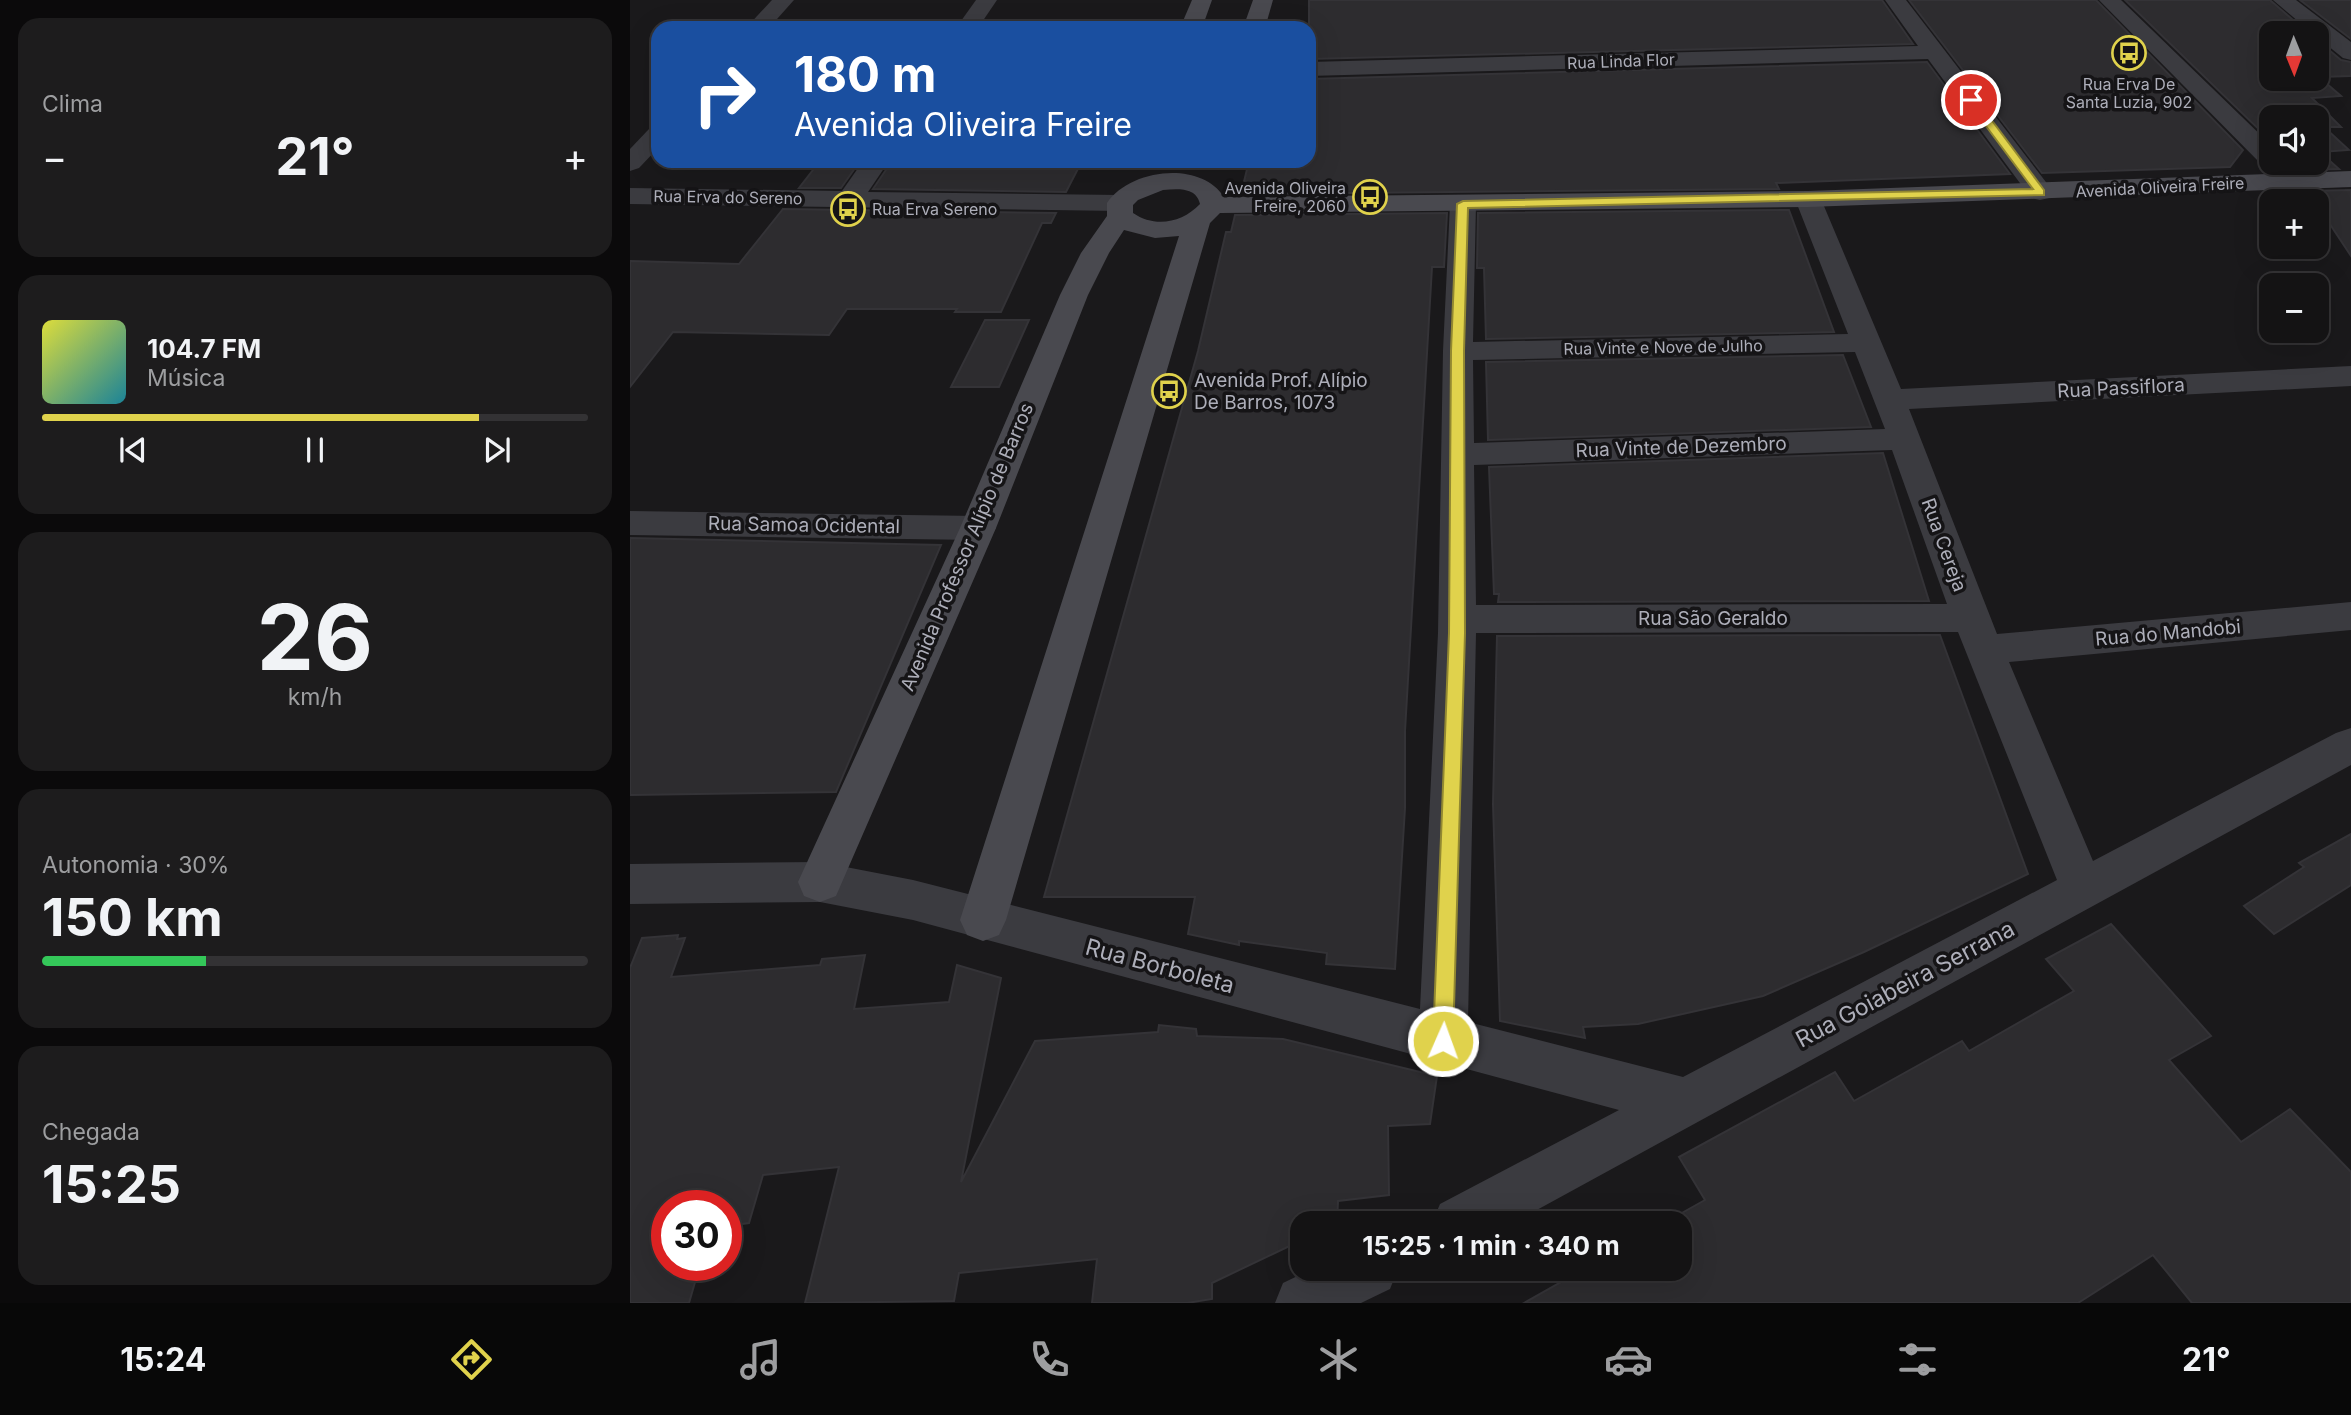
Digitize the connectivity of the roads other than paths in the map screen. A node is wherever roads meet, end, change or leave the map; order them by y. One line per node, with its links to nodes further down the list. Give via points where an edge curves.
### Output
1 (784, 0): 8 (street)
2 (987, 0): 9 (street)
3 (1202, 0): 10 (street)
4 (1263, 0): 11 (street)
5 (1895, 0): 12 (street)
6 (2109, 0): 16 (street)
7 (2283, 0): 13 (street)
8 (764, 21)
9 (972, 21)
10 (1194, 21)
11 (1256, 21)
12 (1933, 52): 14 (street, Rua Linda Flor); 24 (street)
13 (2351, 53)
14 (1316, 69)
15 (651, 141): 17 (street)
16 (2259, 149)
17 (630, 163)
18 (871, 168): 26 (street)
19 (1138, 168): 28 (street, Avenida Professor Alípio de Barros)
20 (1212, 168): 30 (street)
21 (2286, 175): 23 (street)
22 (2351, 179): 23 (street, Avenida Oliveira Freire)
23 (2292, 181): 24 (street, Avenida Oliveira Freire)
24 (2040, 192): 27 (street, Avenida Oliveira Freire)
25 (630, 196): 26 (street, Rua Erva do Sereno)
26 (850, 199): 28 (street, Rua Erva do Sereno)
27 (1808, 199): 29 (street, Avenida Oliveira Freire); 31 (street, Rua Cereja)
28 (1123, 204): 30 (street, via 1159,182 1192,183); 30 (street, via 1128,223 1151,229 1172,229); 39 (street, Avenida Professor Alípio de Barros, via 1074,295)
29 (1463, 204): 30 (street, Avenida Oliveira Freire); 32 (street)
30 (1205, 205): 47 (street)
31 (1868, 343): 32 (street, Rua Vinte e Nove de Julho); 34 (street, Rua Cereja)
32 (1458, 351): 37 (street)
33 (2339, 377): 34 (street, Rua Passiflora); 35 (street)
34 (1891, 400): 36 (street, Rua Cereja)
35 (2351, 406)
36 (1905, 439): 37 (street, Rua Vinte de Dezembro); 42 (street, Rua Cereja)
37 (1457, 455): 41 (street)
38 (630, 523): 39 (street, Rua Samoa Ocidental)
39 (978, 528): 44 (street, Avenida Professor Alípio de Barros)
40 (2351, 616): 42 (street, Rua do Mandobi)
41 (1456, 619): 42 (street, Rua São Geraldo); 48 (street)
42 (1978, 634): 46 (street, Rua Cereja)
43 (2351, 745): 46 (street, Rua Goiabeira Serrana)
44 (820, 882): 45 (street, Rua Borboleta); 47 (street, Rua Borboleta, via 913,900)
45 (630, 884)
46 (2083, 890): 49 (street, Rua Goiabeira Serrana)
47 (983, 920): 48 (street, Rua Borboleta)
48 (1443, 1041): 49 (street, Rua Borboleta)
49 (1683, 1102): 50 (street, Rua Goiabeira Serrana)
50 (1481, 1211)
51 (1346, 1281): 52 (street)
52 (1303, 1303)

